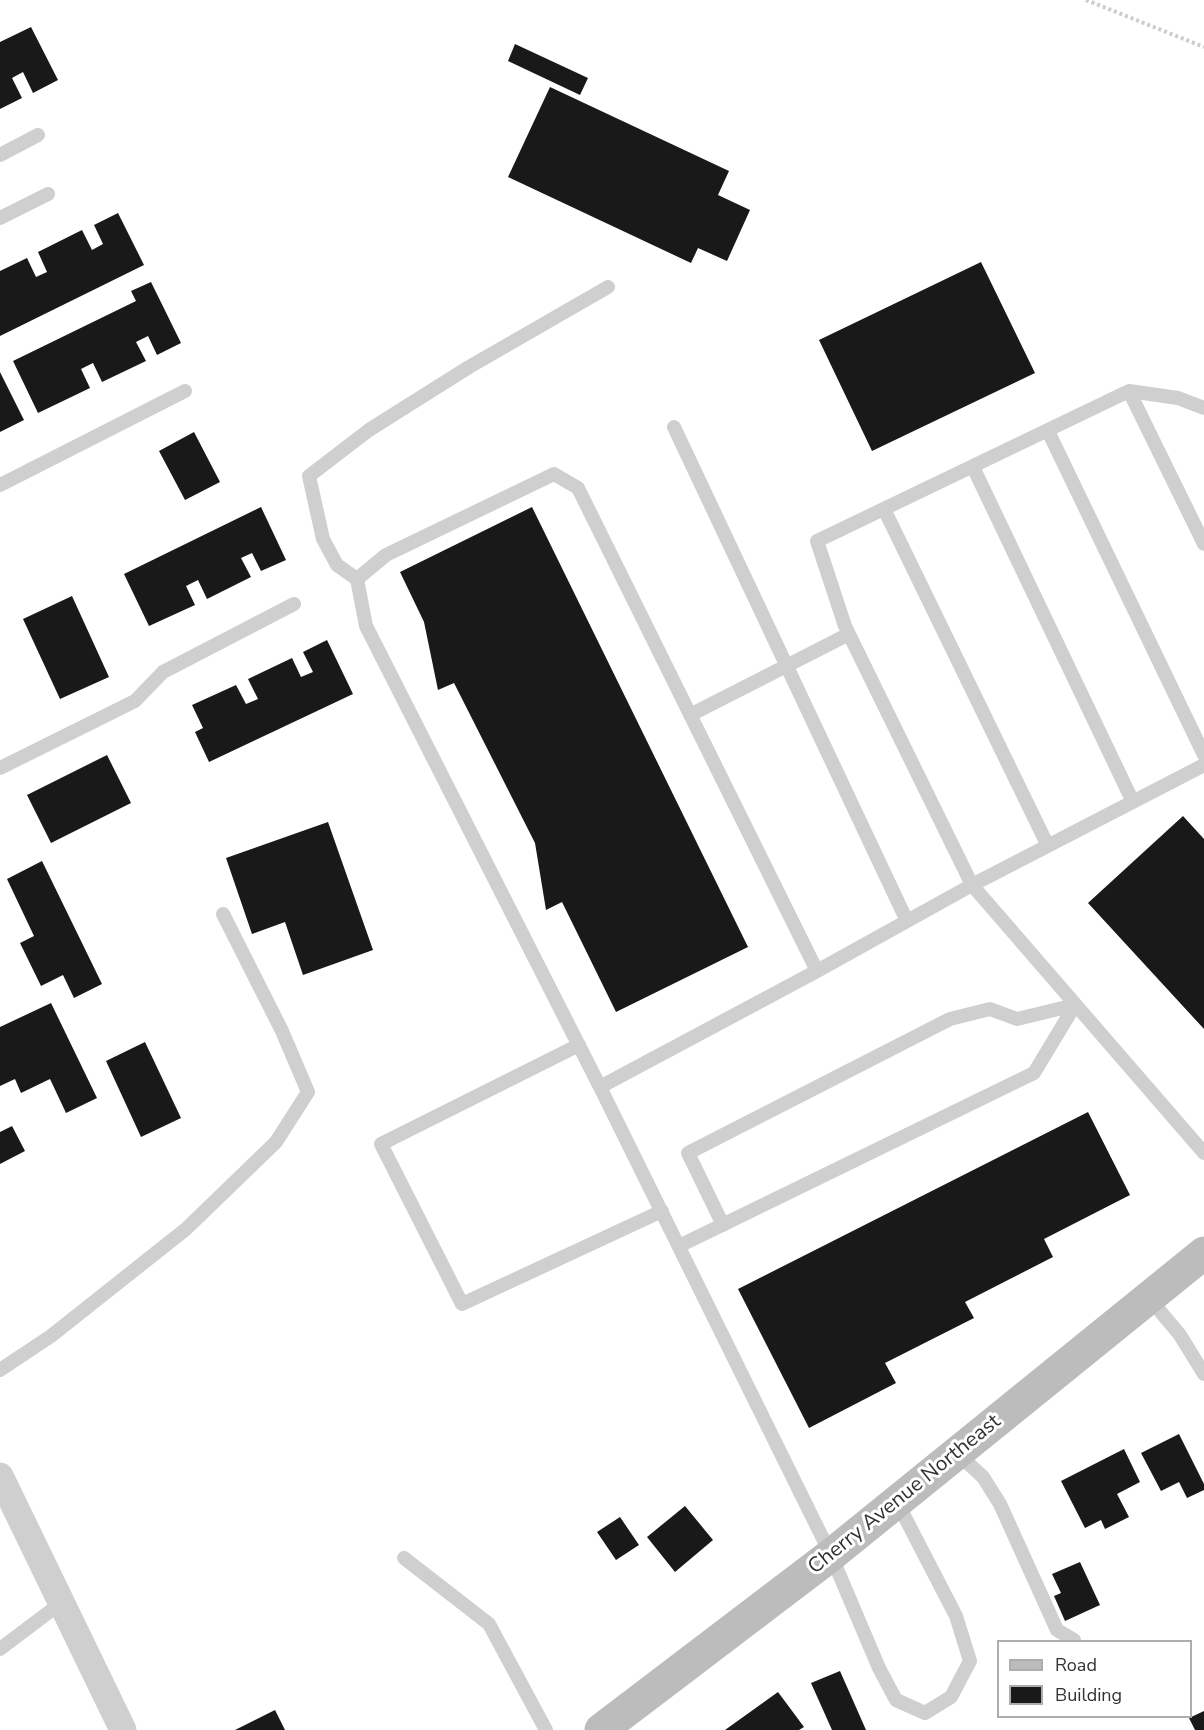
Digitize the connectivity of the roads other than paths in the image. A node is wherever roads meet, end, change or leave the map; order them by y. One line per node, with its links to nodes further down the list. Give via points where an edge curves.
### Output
1 (38, 135): 2 (lane)
2 (0, 155)
3 (48, 194): 4 (lane)
4 (0, 218)
5 (608, 287): 15 (lane, via 369,430 309,476 323,539 337,565)
6 (185, 391): 12 (lane)
7 (1130, 391): 8 (lane, via 1178,398); 10 (lane); 14 (lane)
8 (1204, 408)
9 (674, 427): 18 (lane)
10 (1048, 431): 11 (lane); 20 (lane)
11 (972, 467): 13 (lane); 23 (lane)
12 (0, 485)
13 (884, 509): 17 (lane, via 817,541); 24 (lane)
14 (1204, 544)
15 (357, 579): 19 (lane, via 386,555 554,474 578,488); 30 (lane, via 366,626)
16 (294, 604): 22 (lane, via 163,672 135,700)
17 (849, 634): 18 (lane); 25 (lane)
18 (787, 666): 19 (lane); 27 (lane)
19 (690, 715): 28 (lane)
20 (1204, 755)
21 (1204, 765): 23 (lane)
22 (0, 768)
23 (1133, 802): 24 (lane)
24 (1047, 846): 25 (lane)
25 (972, 885): 27 (lane); 29 (lane)
26 (222, 914): 38 (lane, via 282,1031 308,1092 276,1142 186,1229 51,1336)
27 (907, 921): 28 (lane)
28 (817, 971): 31 (lane)
29 (1075, 1005): 32 (lane); 34 (lane, via 1034,1073); 34 (lane, via 1017,1019 990,1009 950,1019 688,1153)
30 (579, 1045): 31 (lane); 33 (lane, via 381,1144 462,1304)
31 (600, 1087): 33 (lane)
32 (1204, 1153)
33 (662, 1211): 35 (lane)
34 (723, 1225): 35 (lane)
35 (679, 1246): 44 (lane)
36 (1204, 1253): 37 (main road, Cherry Avenue Northeast)
37 (1149, 1298): 39 (lane, via 1180,1335); 40 (main road, Cherry Avenue Northeast)
38 (0, 1370)
39 (1204, 1374)
40 (957, 1453): 42 (main road, Cherry Avenue Northeast); 47 (lane, via 983,1477 1000,1504 1057,1630)
41 (0, 1476): 43 (street)
42 (897, 1502): 44 (main road, Cherry Avenue Northeast); 44 (lane, via 956,1616 970,1661 951,1697 925,1713 896,1700)
43 (7, 1509): 46 (street)
44 (831, 1555): 51 (main road, Cherry Avenue Northeast)
45 (404, 1558): 50 (lane, via 489,1624)
46 (61, 1603): 48 (lane); 49 (street)
47 (1074, 1640)
48 (0, 1649)
49 (123, 1730)
50 (546, 1730)
51 (601, 1730)

